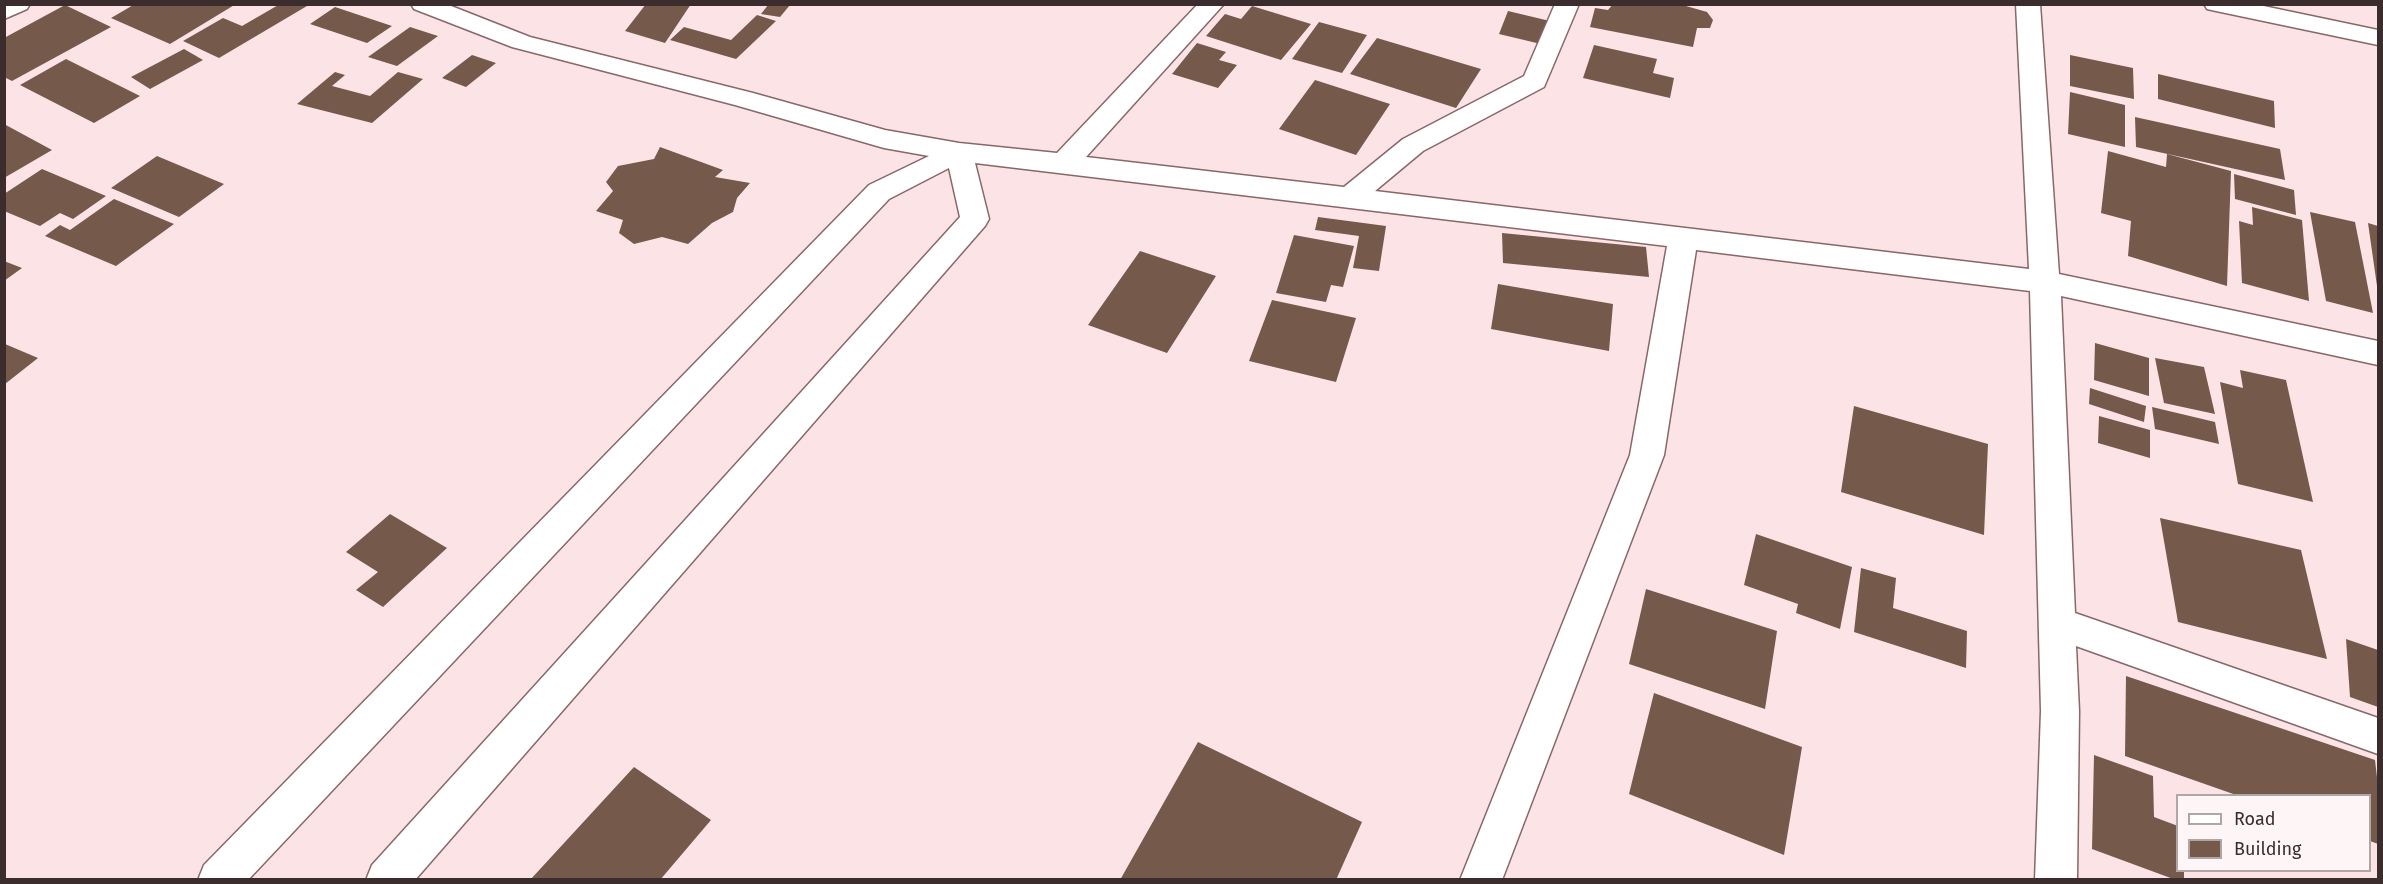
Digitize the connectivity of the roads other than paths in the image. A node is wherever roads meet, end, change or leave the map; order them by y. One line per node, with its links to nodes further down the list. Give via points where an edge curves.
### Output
1 (18, 4): 7 (street)
2 (423, 4): 9 (street, via 521,42 884,139)
3 (1212, 4): 10 (street)
4 (1567, 4): 11 (street, via 1535,81 1413,145)
5 (2028, 4): 13 (street)
6 (2216, 4): 8 (street)
7 (4, 12)
8 (2379, 38)
9 (959, 152): 10 (street); 17 (street, via 879,192); 18 (street, via 975,219)
10 (1064, 163): 11 (street)
11 (1349, 198): 12 (street)
12 (1683, 239): 13 (street); 19 (street, via 1647,455)
13 (2045, 282): 14 (street); 15 (street)
14 (2379, 352)
15 (2057, 623): 16 (street); 20 (street, via 2060,711)
16 (2379, 736)
17 (219, 879)
18 (387, 879)
19 (1481, 879)
20 (2056, 879)

